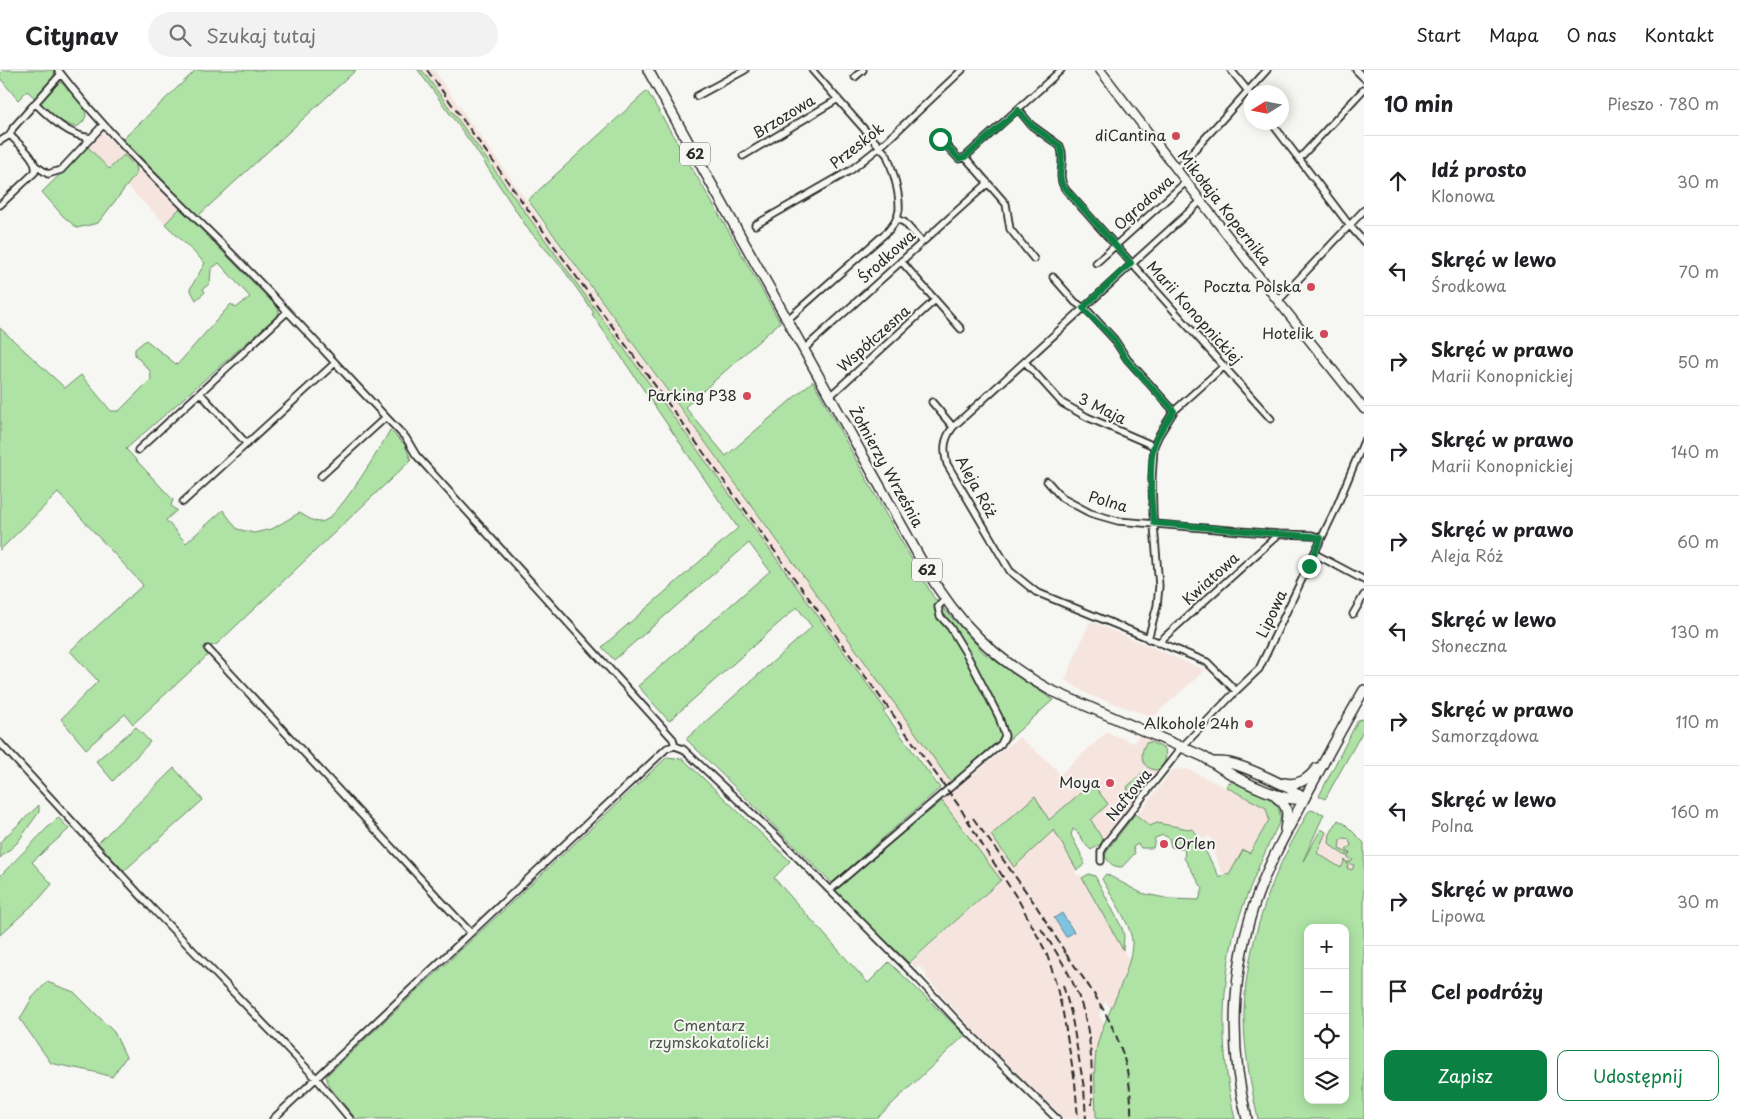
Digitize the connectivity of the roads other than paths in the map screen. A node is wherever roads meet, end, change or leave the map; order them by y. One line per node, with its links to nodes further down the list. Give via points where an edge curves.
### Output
1 (648, 70): 54 (main road, Żołnierzy Września / 62)
2 (745, 70): 17 (street)
3 (812, 70): 18 (street)
4 (863, 70): 12 (street)
5 (962, 70): 28 (street, Przeskok)
6 (1061, 70): 21 (street)
7 (1100, 70): 33 (street, Mikołaja Kopernika)
8 (1231, 70): 15 (street)
9 (1267, 70): 14 (street)
10 (1356, 70): 13 (street)
11 (60, 72): 20 (street); 22 (street)
12 (855, 77)
13 (1364, 78)
14 (1256, 85)
15 (1244, 86)
16 (1364, 88): 31 (street)
17 (697, 96)
18 (838, 99): 28 (street); 29 (street, Brzozowa)
19 (1244, 100): 33 (street)
20 (35, 103): 24 (street); 25 (street, via 53,120 85,138)
21 (1018, 110): 30 (street); 44 (street, Marii Konopnickiej, via 1031,125 1060,146 1063,157 1060,181)
22 (103, 125): 25 (street); 53 (street)
23 (1277, 130): 31 (street)
24 (10, 135): 27 (street); 32 (street)
25 (92, 138): 32 (street, via 61,170 48,174)
26 (940, 139): 30 (street, via 959,159)
27 (0, 141)
28 (880, 147): 39 (street, via 891,166 898,200); 40 (street, Przeskok, via 851,170)
29 (743, 156)
30 (965, 157): 35 (street)
31 (1299, 159): 41 (street)
32 (36, 166): 37 (street, via 35,172)
33 (1177, 169): 34 (street, Mikołaja Kopernika)
34 (1186, 182): 36 (street, Mikołaja Kopernika); 44 (street, Ogrodowa)
35 (988, 183): 42 (street, Środkowa); 45 (street, via 1006,204 1010,229)
36 (1201, 201): 48 (street, Aleja Róż); 51 (street, Mikołaja Kopernika)
37 (0, 206)
38 (1364, 210): 41 (street)
39 (896, 218): 42 (street); 54 (street, via 888,231)
40 (755, 225)
41 (1350, 226): 43 (street); 51 (street)
42 (922, 242): 46 (street, Środkowa)
43 (1364, 242)
44 (1116, 245): 47 (street, Ogrodowa); 48 (street, Marii Konopnickiej)
45 (1034, 259)
46 (902, 261): 50 (street); 56 (street, Środkowa)
47 (1096, 263)
48 (1131, 263): 52 (street, Aleja Róż); 59 (street, Marii Konopnickiej)
49 (1053, 277): 52 (street)
50 (934, 300): 55 (street); 61 (street, Współczesna)
51 (1278, 301): 63 (street, Mikołaja Kopernika)
52 (1083, 308): 57 (street, Aleja Róż); 64 (street, via 1114,339 1126,359)
53 (287, 312): 58 (street); 60 (street)
54 (787, 320): 56 (main road, Żołnierzy Września / 62)
55 (961, 329)
56 (804, 349): 61 (main road, Żołnierzy Września / 62)
57 (1025, 362): 67 (street, Aleja Róż); 70 (street, 3 Maja, via 1062,403 1087,418)
58 (335, 363): 65 (street); 69 (street)
59 (1224, 366): 64 (street); 66 (street, Marii Konopnickiej)
60 (200, 393): 69 (street); 71 (street)
61 (830, 396): 81 (main road, Żołnierzy Września / 62)
62 (932, 402): 67 (street)
63 (1364, 409)
64 (1174, 411): 70 (street)
65 (386, 417): 72 (street); 89 (street, via 416,455 673,739)
66 (1271, 419)
67 (953, 427): 83 (street, Aleja Róż, via 944,443 947,464 1010,571 1036,592)
68 (1364, 441): 77 (street, Lipowa)
69 (247, 444): 74 (street)
70 (1154, 446): 75 (street)
71 (138, 450)
72 (321, 476)
73 (1047, 481): 75 (street, Polna, via 1062,498 1090,513 1118,521)
74 (183, 502)
75 (1154, 523): 76 (street, Polna); 83 (street, via 1159,586)
76 (1279, 534): 77 (street, Polna); 84 (street, Kwiatowa)
77 (1321, 538): 78 (street, Lipowa)
78 (1315, 554): 79 (street); 87 (street, Lipowa, via 1260,669)
79 (1364, 580)
80 (1364, 595): 82 (street)
81 (945, 600): 90 (main road, Żołnierzy Września / 62, via 986,647 1027,677); 98 (street, via 938,607 939,613 967,655 999,717 1005,736 1001,744)
82 (1353, 614)
83 (1148, 639): 84 (street, Aleja Róż)
84 (1158, 643): 87 (street, Aleja Róż, via 1207,662)
85 (208, 649): 99 (street)
86 (1364, 690): 91 (main road, 62)
87 (1236, 691): 90 (street, Lipowa)
88 (0, 743): 100 (street, via 152,908)
89 (675, 746): 98 (street, via 683,749); 99 (street, via 667,748)
90 (1182, 747): 92 (main road, Żołnierzy Września / 62); 97 (street, Naftowa, via 1106,843)
91 (1327, 756): 93 (main road, 62, via 1302,782); 95 (main road, 62)
92 (1213, 762): 93 (main road, Żołnierzy Września / 62, via 1230,763); 94 (main road, Żołnierzy Września / 62)
93 (1278, 782): 95 (main road, Żołnierzy Września)
94 (1267, 792): 95 (main road, Żołnierzy Września / 62, via 1291,800); 96 (main road, via 1287,808)
95 (1304, 800): 96 (main road)
96 (1284, 836): 104 (main road, via 1262,882 1239,967 1235,1048)
97 (1101, 861)
98 (830, 890): 103 (street)
99 (470, 932): 100 (street)
100 (316, 1078): 101 (street); 102 (street)
101 (273, 1119)
102 (350, 1119)
103 (1057, 1119)
104 (1247, 1119)

